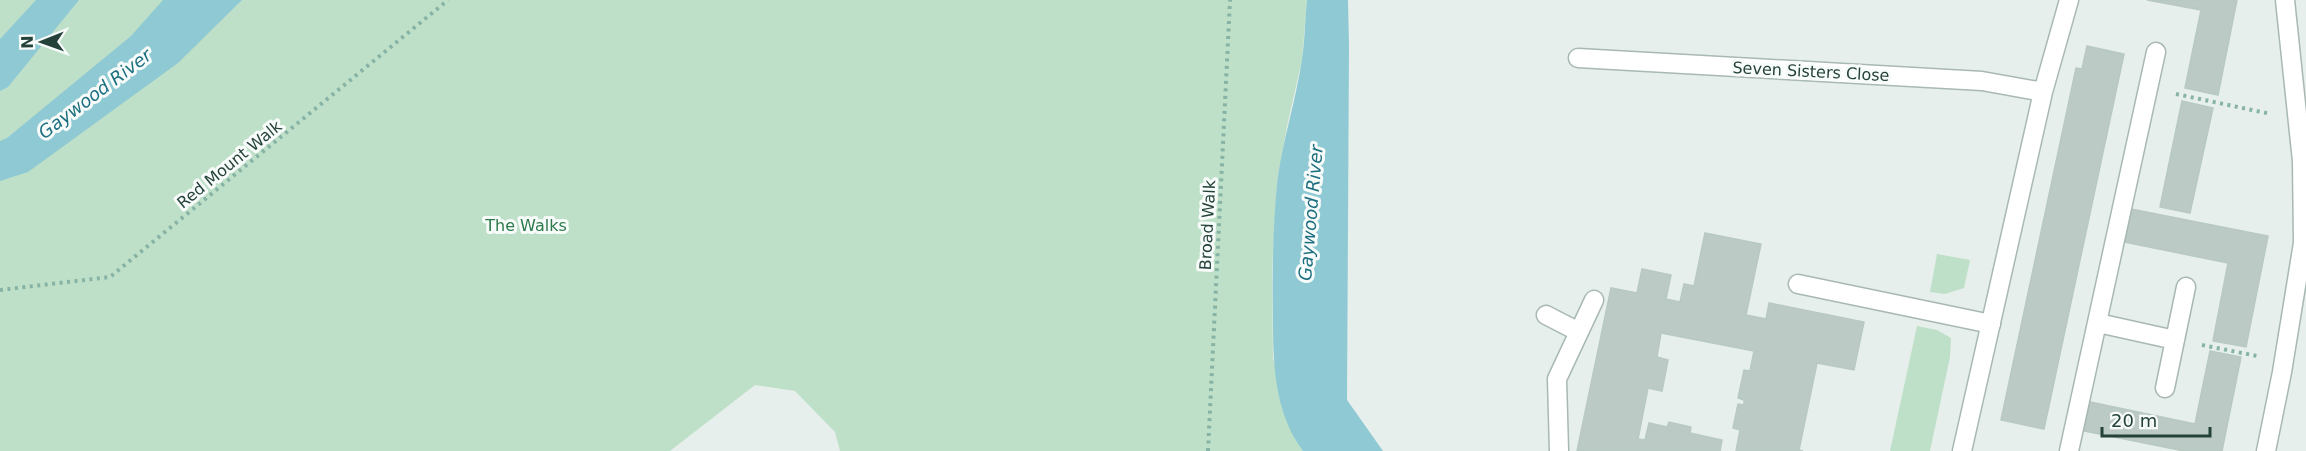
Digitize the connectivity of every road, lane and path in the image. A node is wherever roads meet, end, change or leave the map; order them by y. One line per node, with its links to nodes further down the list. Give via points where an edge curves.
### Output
1 (448, 0): 12 (path, Red Mount Walk, via 110,277)
2 (1230, 0): 21 (path, Broad Walk)
3 (2069, 0): 8 (street)
4 (2285, 0): 19 (street, via 2302,161 2303,243)
5 (2156, 52): 7 (street)
6 (1578, 58): 8 (street, Seven Sisters Close, via 1982,81)
7 (2149, 88): 9 (path); 15 (street)
8 (2043, 92): 16 (street)
9 (2276, 115)
10 (1798, 284): 16 (street)
11 (2186, 287): 18 (street)
12 (0, 290)
13 (1594, 300): 17 (street)
14 (1546, 315): 17 (street)
15 (2098, 323): 18 (street); 24 (street)
16 (1991, 324): 23 (street)
17 (1579, 332): 22 (street, via 1557,379)
18 (2175, 339): 19 (path); 20 (street)
19 (2284, 362): 25 (street)
20 (2165, 388)
21 (1208, 451)
22 (1559, 451)
23 (1962, 451)
24 (2069, 451)
25 (2266, 451)

